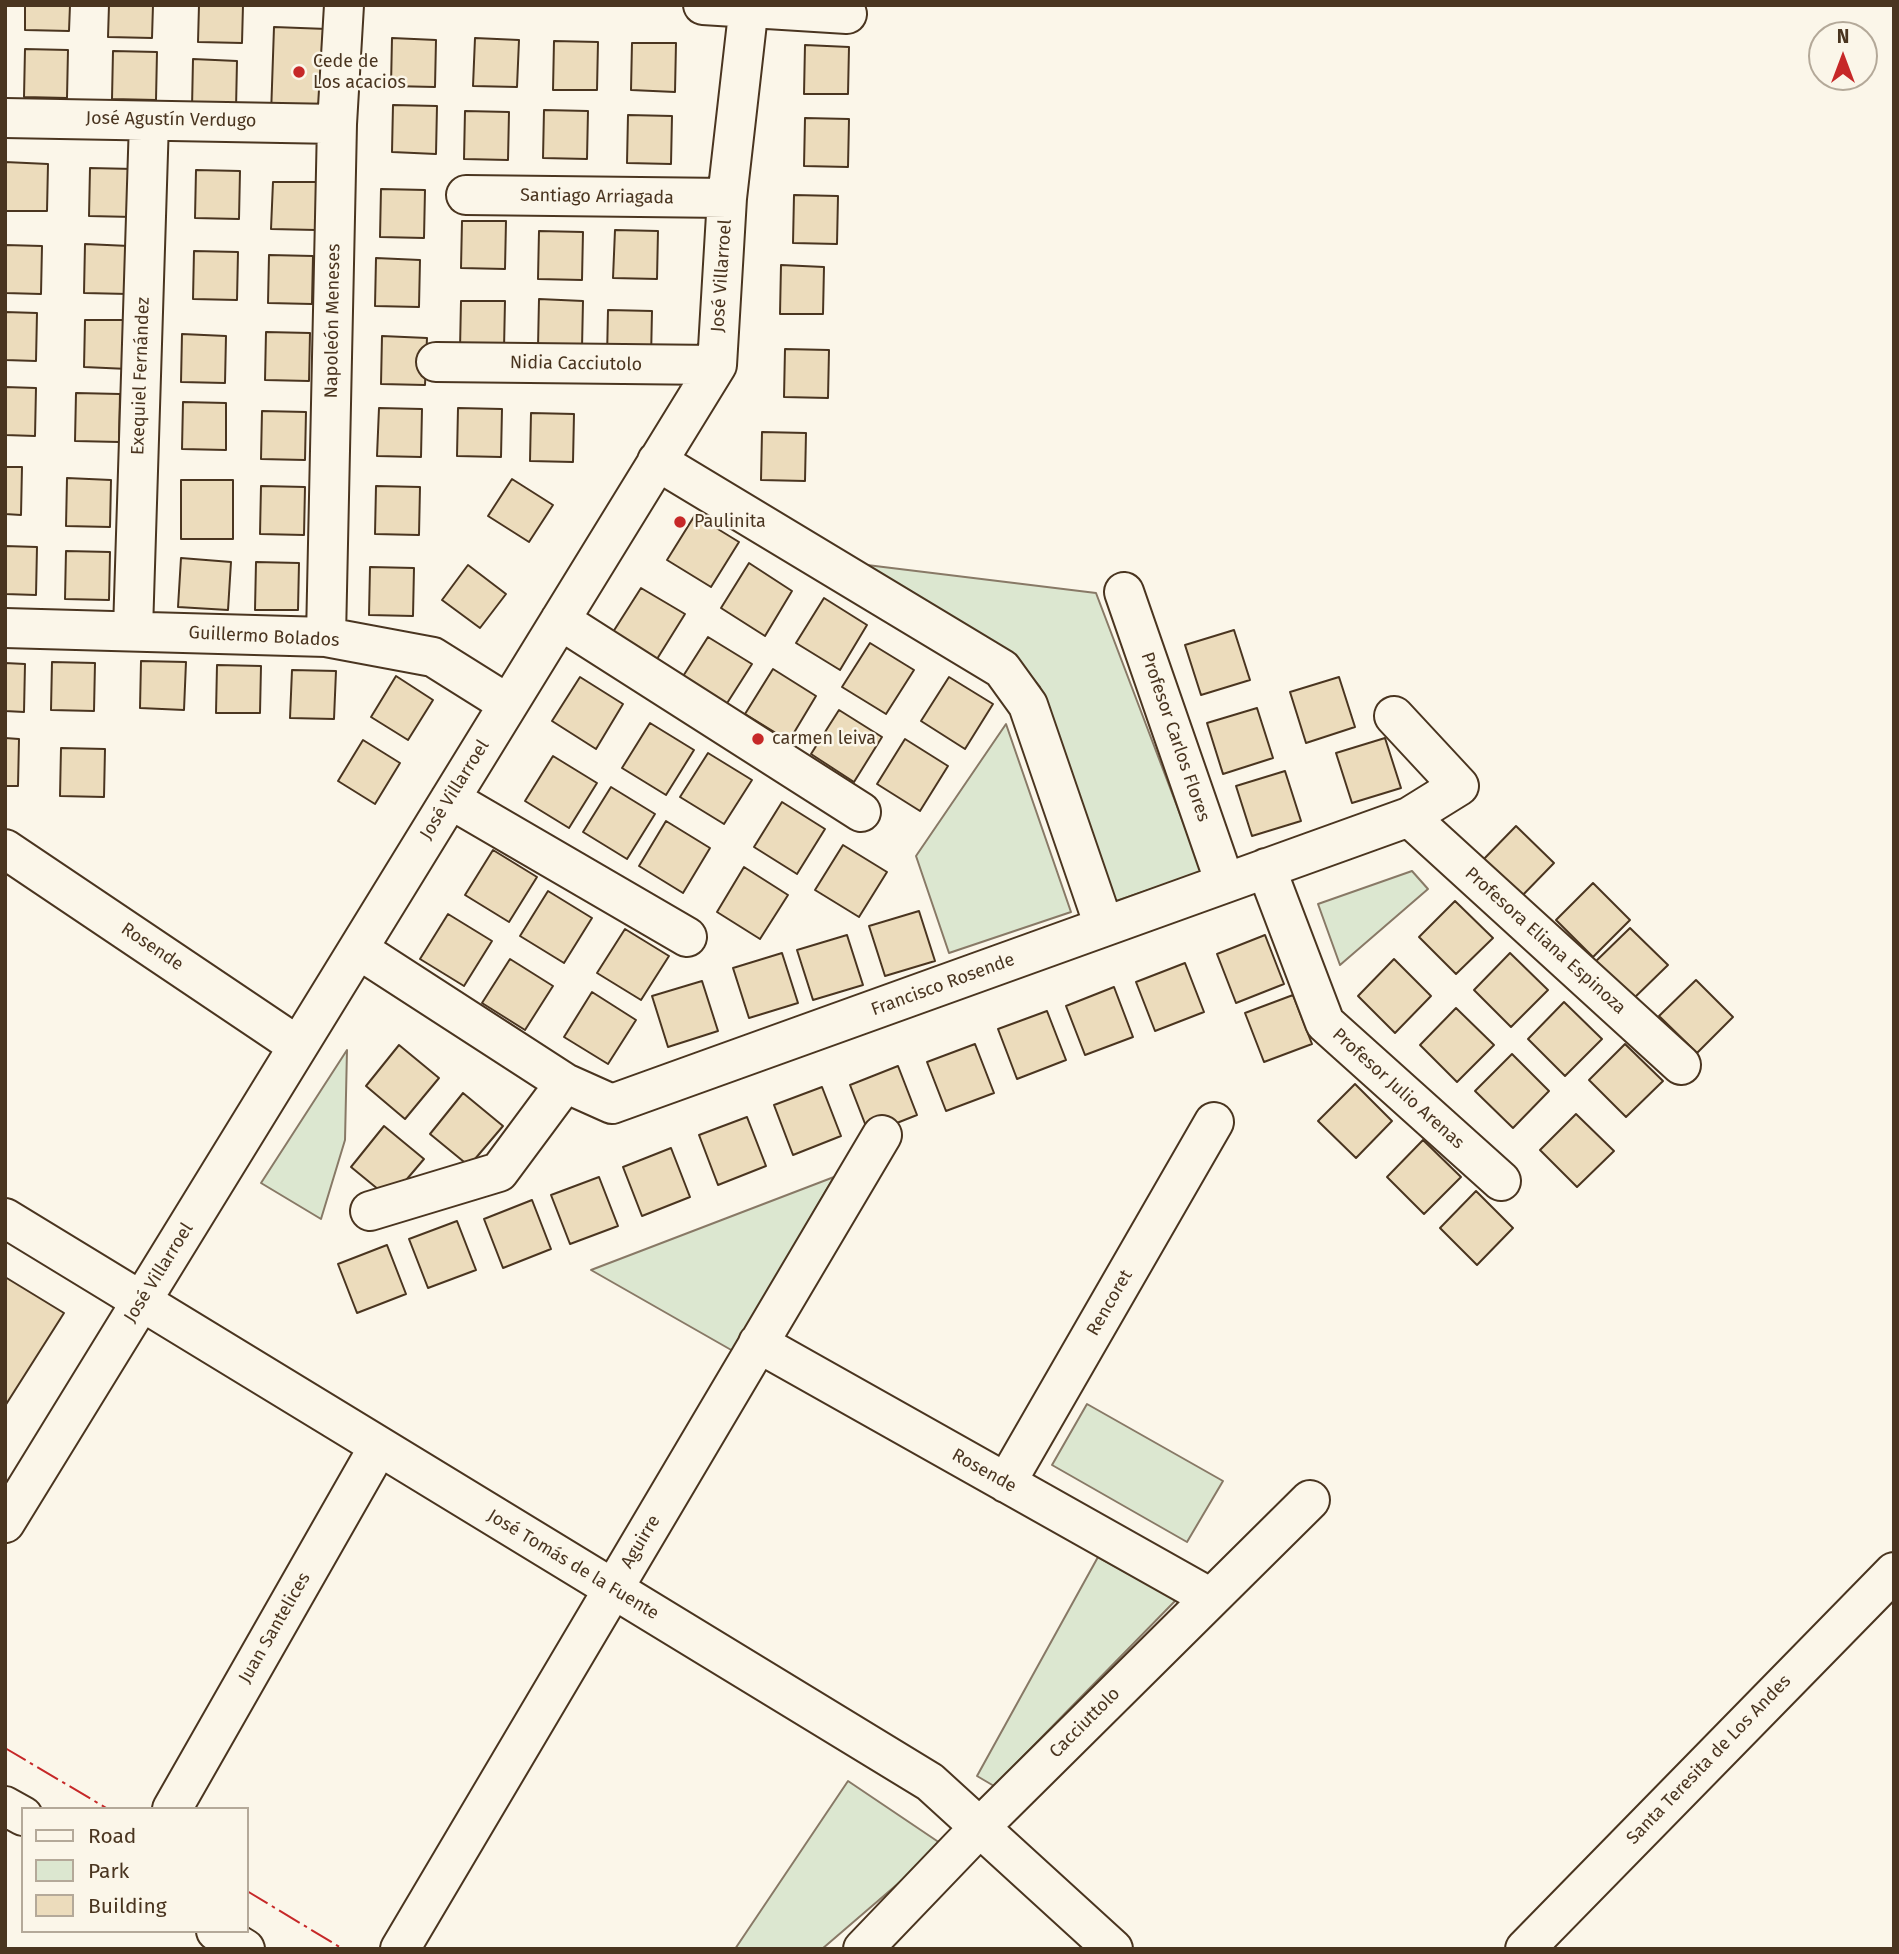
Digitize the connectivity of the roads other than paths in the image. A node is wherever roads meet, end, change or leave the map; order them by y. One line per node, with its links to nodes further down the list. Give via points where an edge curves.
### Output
1 (344, 5): 7 (street, Napoleón Meneses)
2 (703, 5): 3 (street)
3 (749, 6): 4 (street); 9 (street, José Villarroel)
4 (847, 14)
5 (5, 118): 6 (street, José Agustín Verdugo)
6 (149, 121): 7 (street, José Agustín Verdugo); 16 (street, Exequiel Fernández)
7 (337, 124): 17 (street, Napoleón Meneses)
8 (466, 195): 9 (street, Santiago Arriagada)
9 (727, 198): 11 (street, José Villarroel)
10 (436, 362): 11 (street, Nidia Cacciutolo)
11 (717, 365): 12 (street, José Villarroel)
12 (657, 461): 14 (street, José Villarroel); 26 (street, via 1002,669 1028,705)
13 (1124, 592): 25 (street, Profesor Carlos Flores)
14 (560, 620): 18 (street, José Villarroel); 21 (street)
15 (5, 628): 16 (street, Guillermo Bolados)
16 (133, 630): 17 (street, Guillermo Bolados)
17 (326, 638): 18 (street, Guillermo Bolados, via 433,657)
18 (508, 704): 20 (street, José Villarroel)
19 (1394, 716): 22 (street, Francisco Rosende, via 1459,786)
20 (450, 799): 27 (street); 28 (street, José Villarroel)
21 (861, 812)
22 (1409, 817): 24 (street, Francisco Rosende); 30 (street, Profesora Eliana Espinoza)
23 (5, 849): 29 (street, Rosende)
24 (1266, 868): 25 (street, Francisco Rosende); 34 (street, Profesor Julio Arenas, via 1325,1023)
25 (1225, 883): 26 (street, Francisco Rosende)
26 (1104, 926): 31 (street, Francisco Rosende, via 612,1104)
27 (687, 937)
28 (358, 949): 29 (street, José Villarroel); 31 (street, Francisco Rosende)
29 (298, 1046): 37 (street, José Villarroel)
30 (1681, 1065)
31 (565, 1083): 35 (street, via 499,1172)
32 (1214, 1122): 40 (street, Rencoret)
33 (882, 1135): 38 (street, Aguirre)
34 (1502, 1181)
35 (370, 1211)
36 (5, 1218): 37 (street, José Tomás de la Fuente)
37 (142, 1302): 39 (street, José Tomás de la Fuente); 42 (street, José Villarroel)
38 (758, 1343): 40 (street, Rosende); 44 (street, Aguirre)
39 (379, 1446): 44 (street, José Tomás de la Fuente); 47 (street, Juan Santelices)
40 (1006, 1483): 45 (street, Rosende)
41 (1310, 1500): 45 (street, Cacciuttolo)
42 (5, 1523)
43 (1894, 1572): 55 (street, Santa Teresita de Los Andes)
44 (613, 1589): 49 (street, José Tomás de la Fuente, via 930,1782); 52 (street, Aguirre)
45 (1211, 1598): 49 (street, Cacciuttolo)
46 (5, 1806): 48 (street)
47 (173, 1807)
48 (21, 1815)
49 (979, 1828): 53 (street, Cacciuttolo); 54 (street, José Tomás de la Fuente)
50 (219, 1933): 51 (street)
51 (245, 1949)
52 (400, 1949)
53 (863, 1949)
54 (1113, 1949)
55 (1525, 1949)

